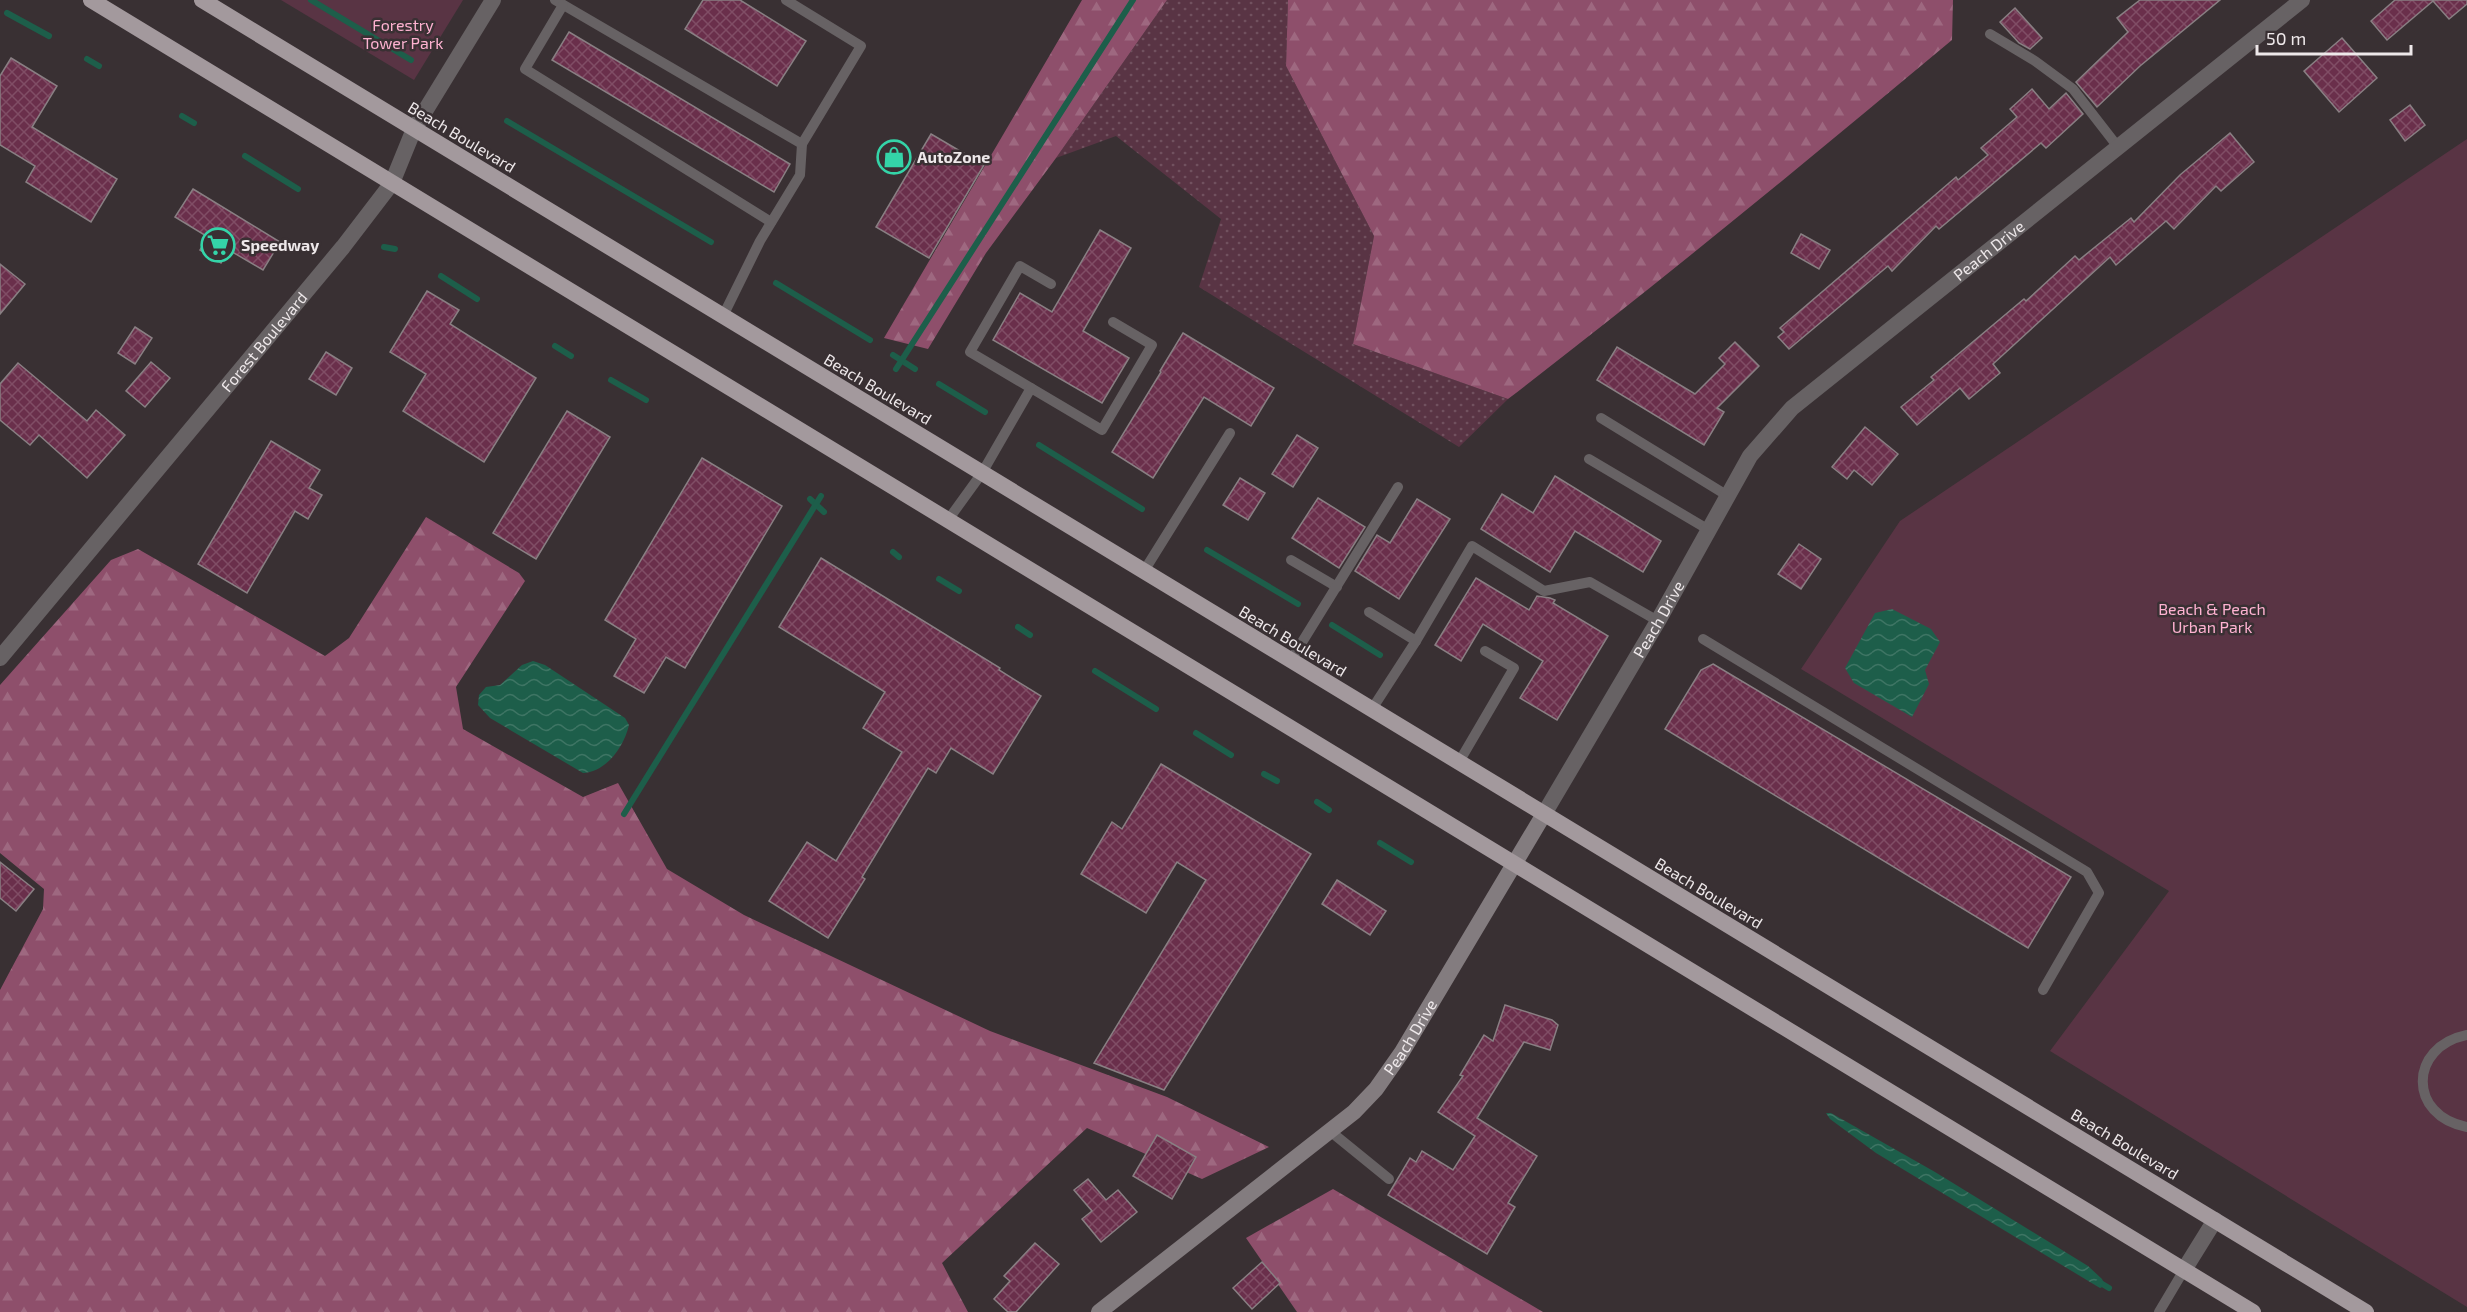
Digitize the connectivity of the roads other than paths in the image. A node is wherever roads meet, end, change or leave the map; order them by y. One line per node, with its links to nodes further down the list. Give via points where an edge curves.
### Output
1 (91, 0): 11 (highway)
2 (202, 0): 8 (highway, Beach Boulevard)
3 (493, 0): 8 (street, Forest Boulevard)
4 (786, 0): 9 (lane, via 861,46)
5 (2302, 0): 10 (street, Peach Drive)
6 (559, 2): 9 (lane); 12 (lane, via 525,69)
7 (1990, 34): 10 (lane, via 2035,60 2073,89)
8 (414, 129): 11 (street, Forest Boulevard); 14 (highway, Beach Boulevard)
9 (802, 144): 12 (lane, via 800,175)
10 (2118, 147): 22 (street, Peach Drive, via 1792,408 1750,456)
11 (392, 183): 23 (highway); 33 (street, Forest Boulevard)
12 (771, 222): 14 (lane)
13 (1051, 284): 16 (lane, via 1020,266 970,352)
14 (723, 316): 20 (highway, Beach Boulevard)
15 (1113, 322): 16 (lane, via 1152,345 1102,430)
16 (1031, 388): 20 (lane)
17 (1601, 418): 22 (lane)
18 (1230, 433): 26 (lane)
19 (1589, 459): 24 (lane)
20 (982, 473): 23 (lane); 26 (highway, Beach Boulevard)
21 (1398, 487): 27 (lane)
22 (1728, 496): 24 (street, Peach Drive)
23 (948, 520): 38 (highway)
24 (1709, 530): 29 (street, Peach Drive)
25 (1291, 560): 27 (lane)
26 (1144, 572): 34 (highway, Beach Boulevard)
27 (1337, 587): 34 (lane)
28 (1369, 612): 31 (lane)
29 (1658, 621): 31 (lane, via 1590,582 1544,591 1472,546); 37 (street, Peach Drive)
30 (1703, 639): 39 (lane, via 2087,872 2099,893)
31 (1416, 641): 35 (lane)
32 (1485, 651): 36 (lane, via 1514,668)
33 (0, 658)
34 (1291, 660): 35 (highway, Beach Boulevard)
35 (1372, 709): 36 (highway, Beach Boulevard)
36 (1459, 762): 37 (highway, Beach Boulevard)
37 (1544, 814): 38 (main road, Peach Drive); 44 (highway, Beach Boulevard)
38 (1515, 863): 42 (main road, Peach Drive, via 1402,1052 1376,1089); 45 (highway)
39 (2043, 990)
40 (2467, 1035): 41 (lane, via 2440,1045 2425,1068 2423,1082 2432,1109 2442,1119)
41 (2467, 1128)
42 (1330, 1131): 43 (lane); 46 (main road, Peach Drive)
43 (1389, 1179)
44 (2215, 1220): 45 (street); 49 (highway, Beach Boulevard)
45 (2184, 1270): 47 (lane); 48 (highway)
46 (1099, 1312)
47 (2159, 1312)
48 (2253, 1312)
49 (2367, 1312)

